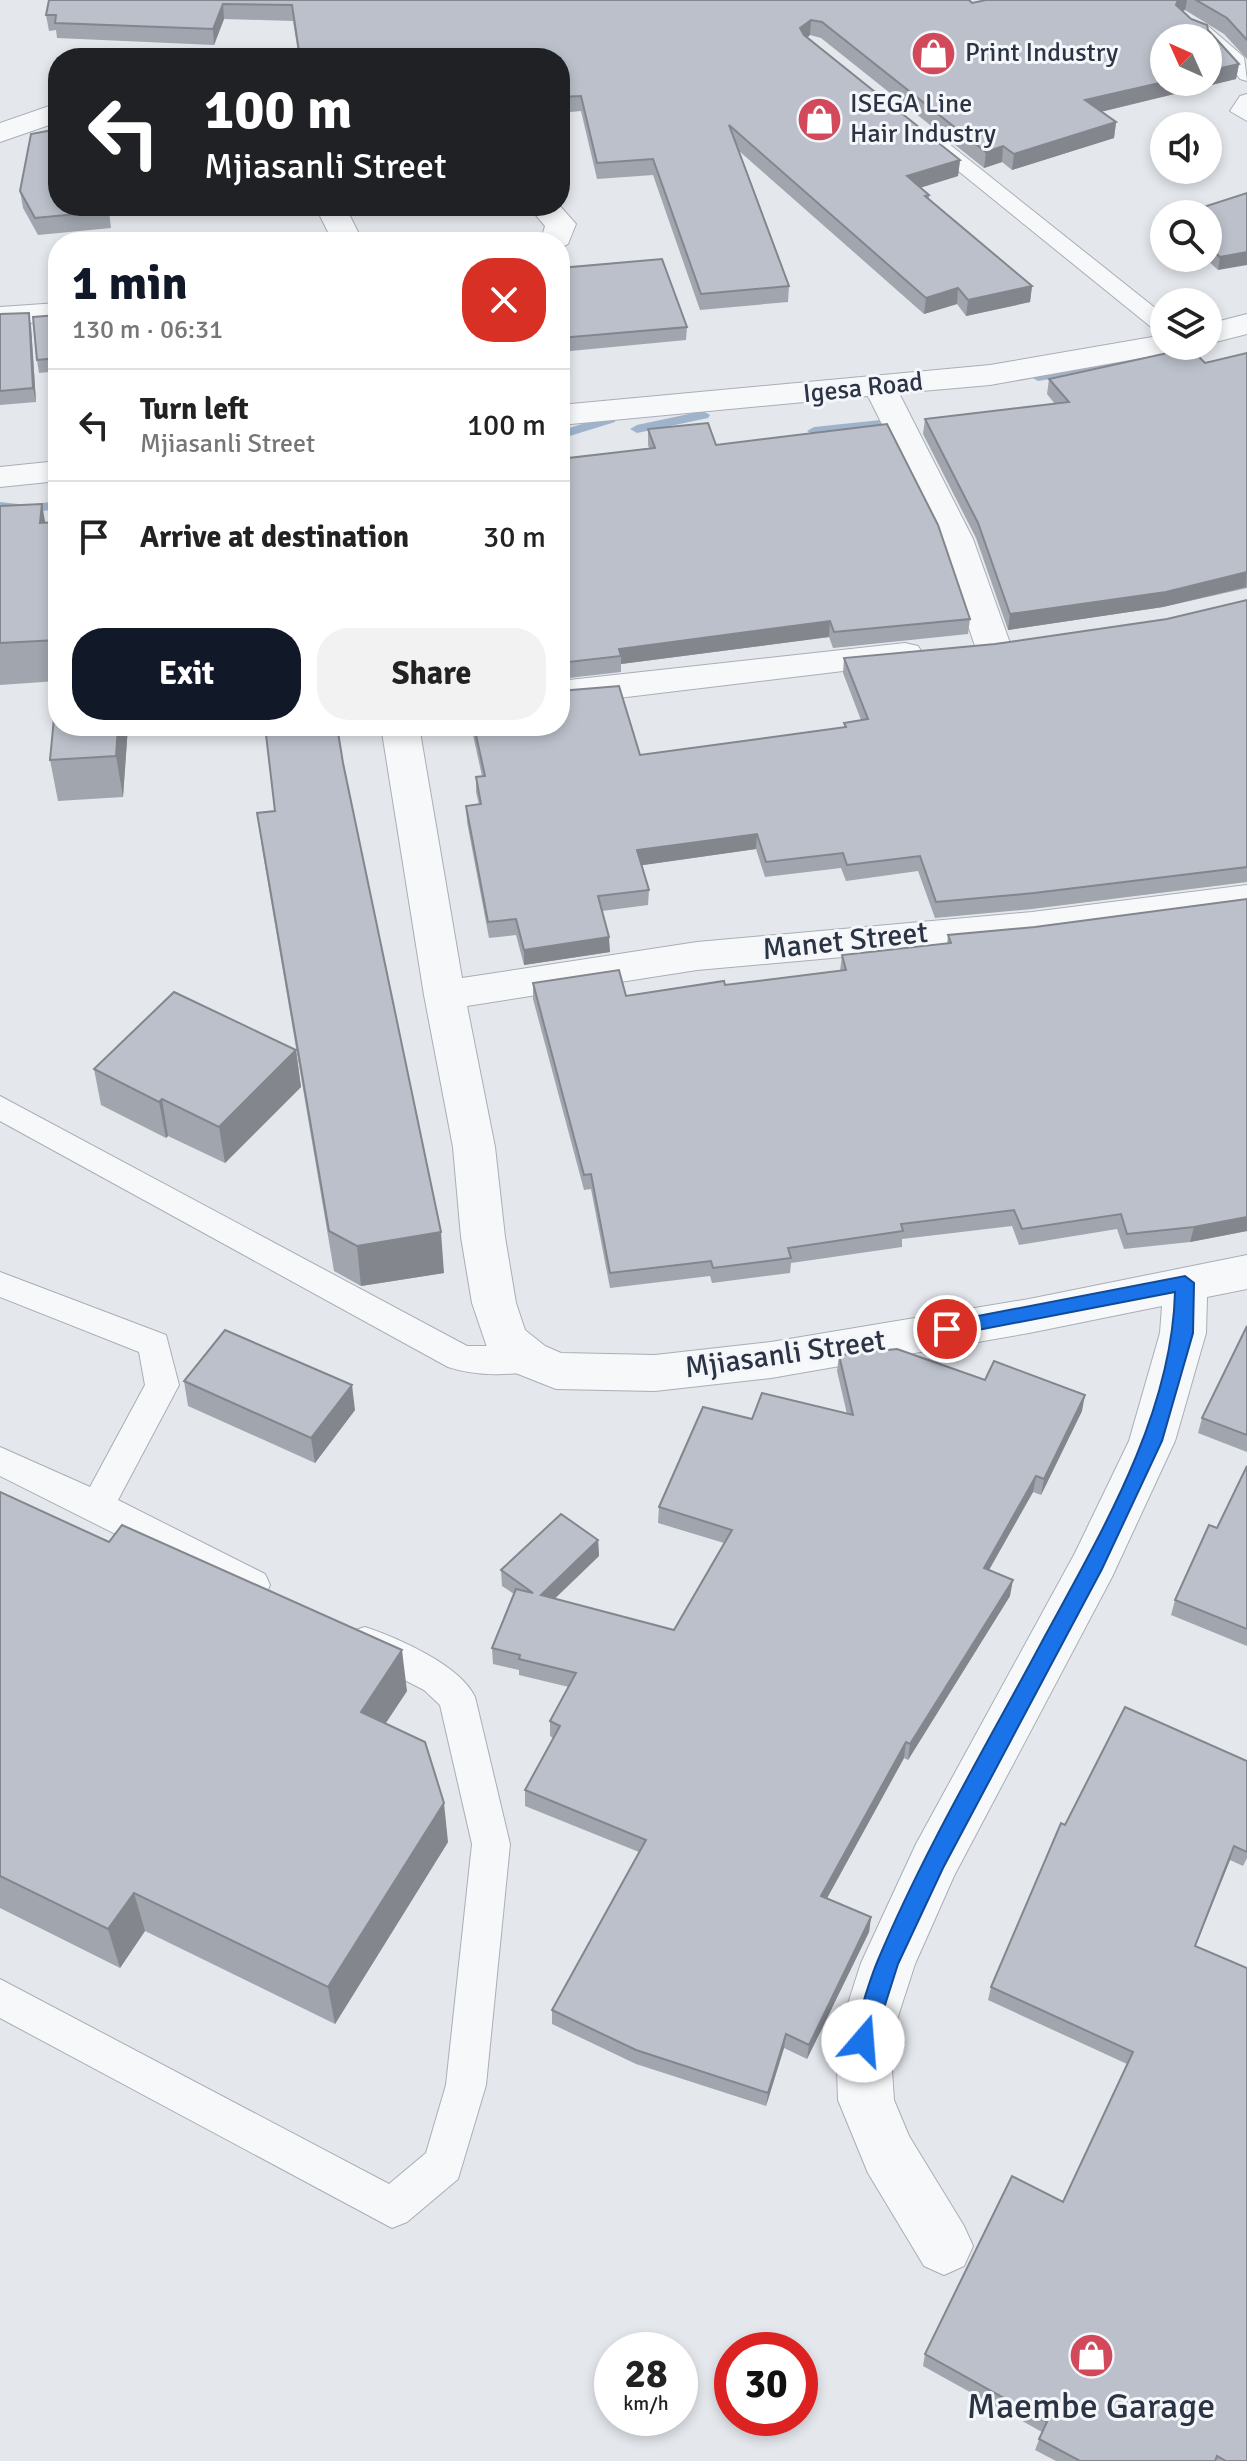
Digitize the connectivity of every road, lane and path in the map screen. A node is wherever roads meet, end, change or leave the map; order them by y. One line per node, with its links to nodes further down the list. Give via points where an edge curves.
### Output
1 (1186, 19): 2 (lane, via 1215,40)
2 (1247, 75)
3 (1247, 100): 4 (lane, via 1240,111)
4 (1247, 115)
5 (48, 116): 7 (street)
6 (909, 122): 9 (lane)
7 (0, 133)
8 (48, 313): 10 (street)
9 (1150, 315)
10 (0, 316)
11 (1247, 324): 12 (street)
12 (1222, 330)
13 (1150, 348): 14 (street, Igesa Road, via 1043,368)
14 (880, 387): 15 (street, Igesa Road); 18 (street, via 956,539 977,647)
15 (570, 414)
16 (48, 472): 17 (street)
17 (0, 477)
18 (570, 692)
19 (402, 736): 21 (street)
20 (1247, 898): 21 (street, Manet Street, via 1032,926 697,956)
21 (444, 995): 26 (street, via 474,1147 494,1303 505,1340)
22 (0, 1107): 26 (lane, via 460,1358)
23 (1247, 1272): 24 (street, Mjiasanli Street)
24 (1185, 1283): 26 (street, Mjiasanli Street, via 771,1360 655,1373); 32 (street, via 1183,1333 1152,1441 1095,1563 935,1861 888,1963 863,2041 866,2100 888,2154)
25 (0, 1284): 28 (lane, via 154,1344 162,1385)
26 (543, 1365)
27 (0, 1461): 28 (lane)
28 (97, 1506): 29 (lane)
29 (281, 1600)
30 (338, 1628): 31 (lane, via 437,1679 457,1697 491,1844 466,2085 443,2165 392,2208)
31 (0, 1997)
32 (944, 2246)

